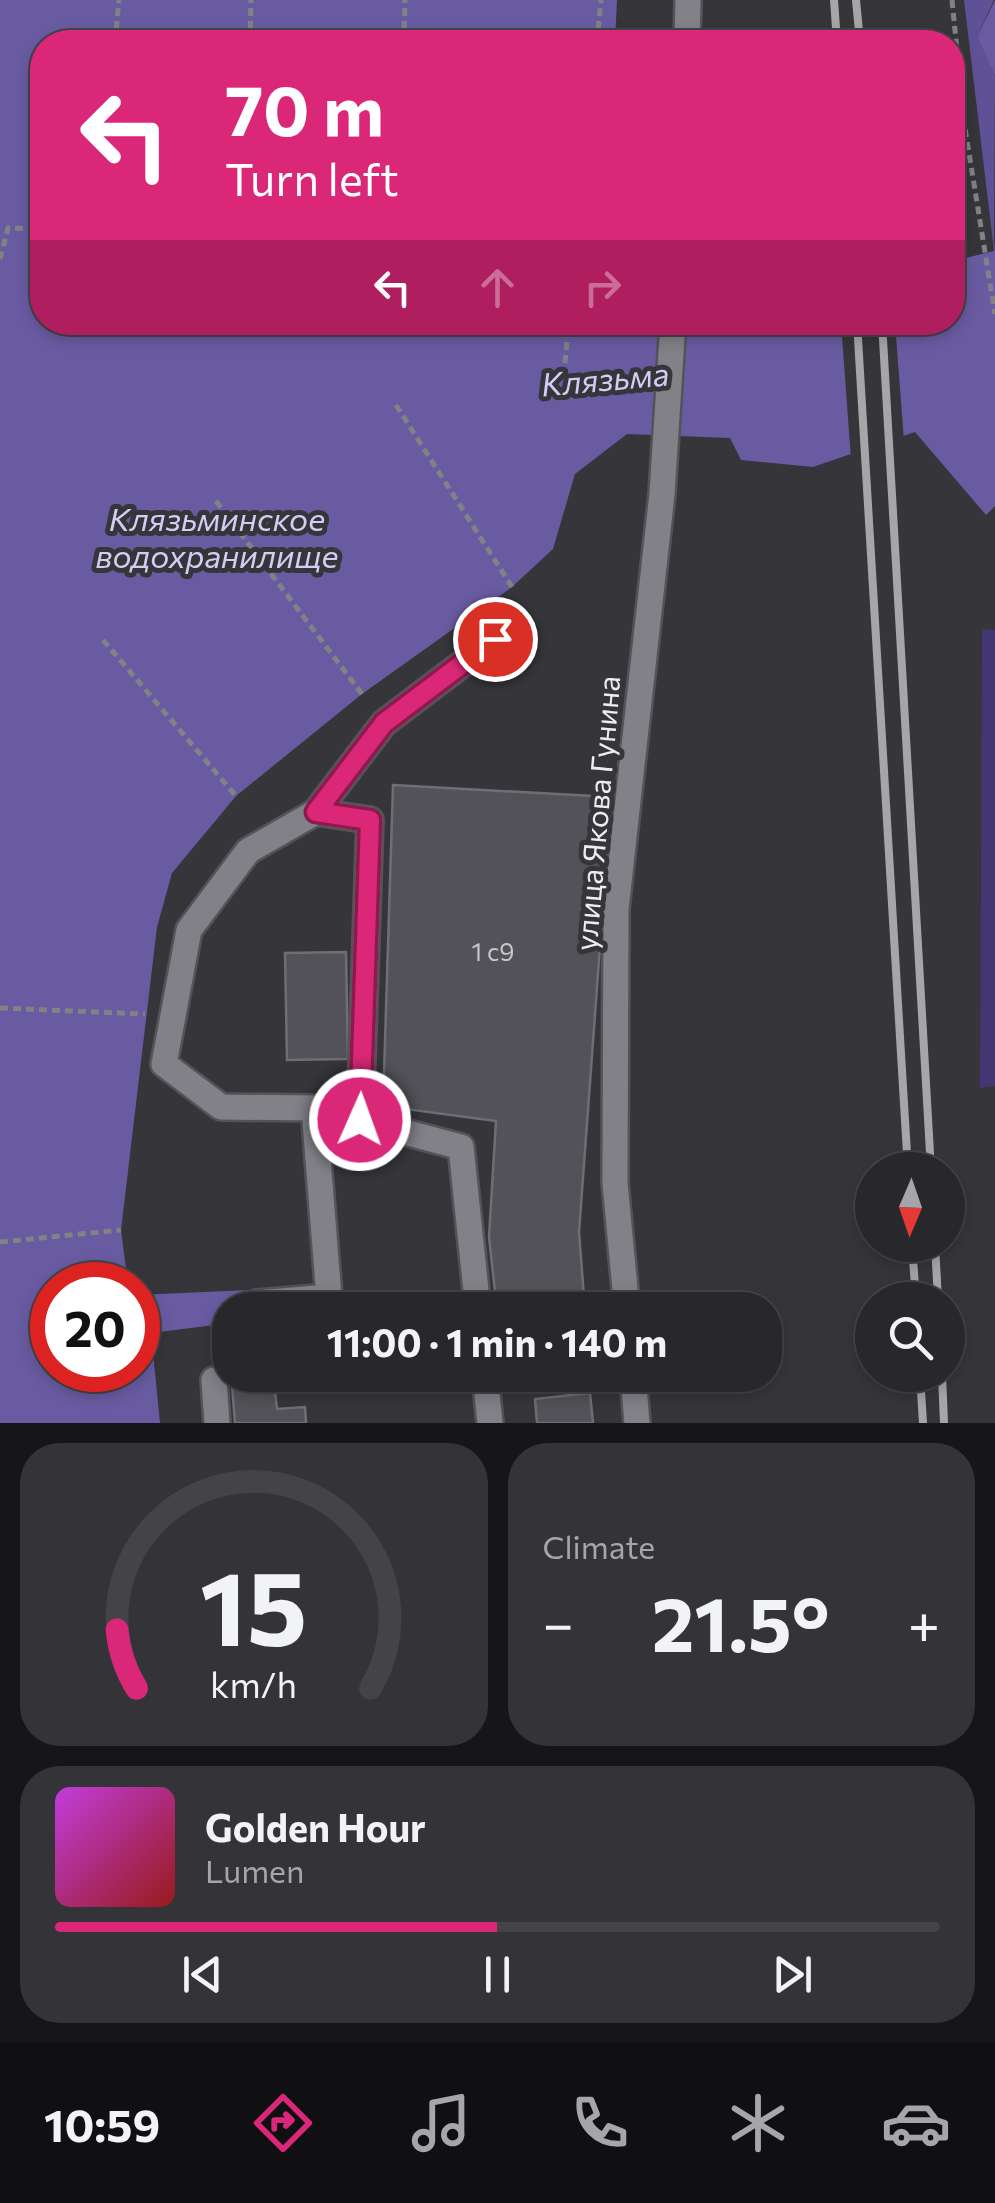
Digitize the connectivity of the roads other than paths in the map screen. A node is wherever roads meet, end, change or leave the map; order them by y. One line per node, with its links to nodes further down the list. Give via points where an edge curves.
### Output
1 (688, 0): 2 (street)
2 (687, 30)
3 (672, 335): 10 (street, улица Якова Гунина, via 662,494 616,909 615,1183)
4 (495, 639): 5 (street, via 384,723)
5 (316, 812): 6 (street, via 248,851 189,930 164,1064 222,1107); 7 (street, via 370,820)
6 (314, 1108): 7 (street); 8 (street)
7 (360, 1120): 9 (street, via 461,1147)
8 (329, 1292)
9 (476, 1292)
10 (625, 1292)
11 (215, 1392): 14 (street)
12 (487, 1392): 15 (street)
13 (634, 1392): 16 (street)
14 (217, 1423)
15 (490, 1423)
16 (637, 1423)

